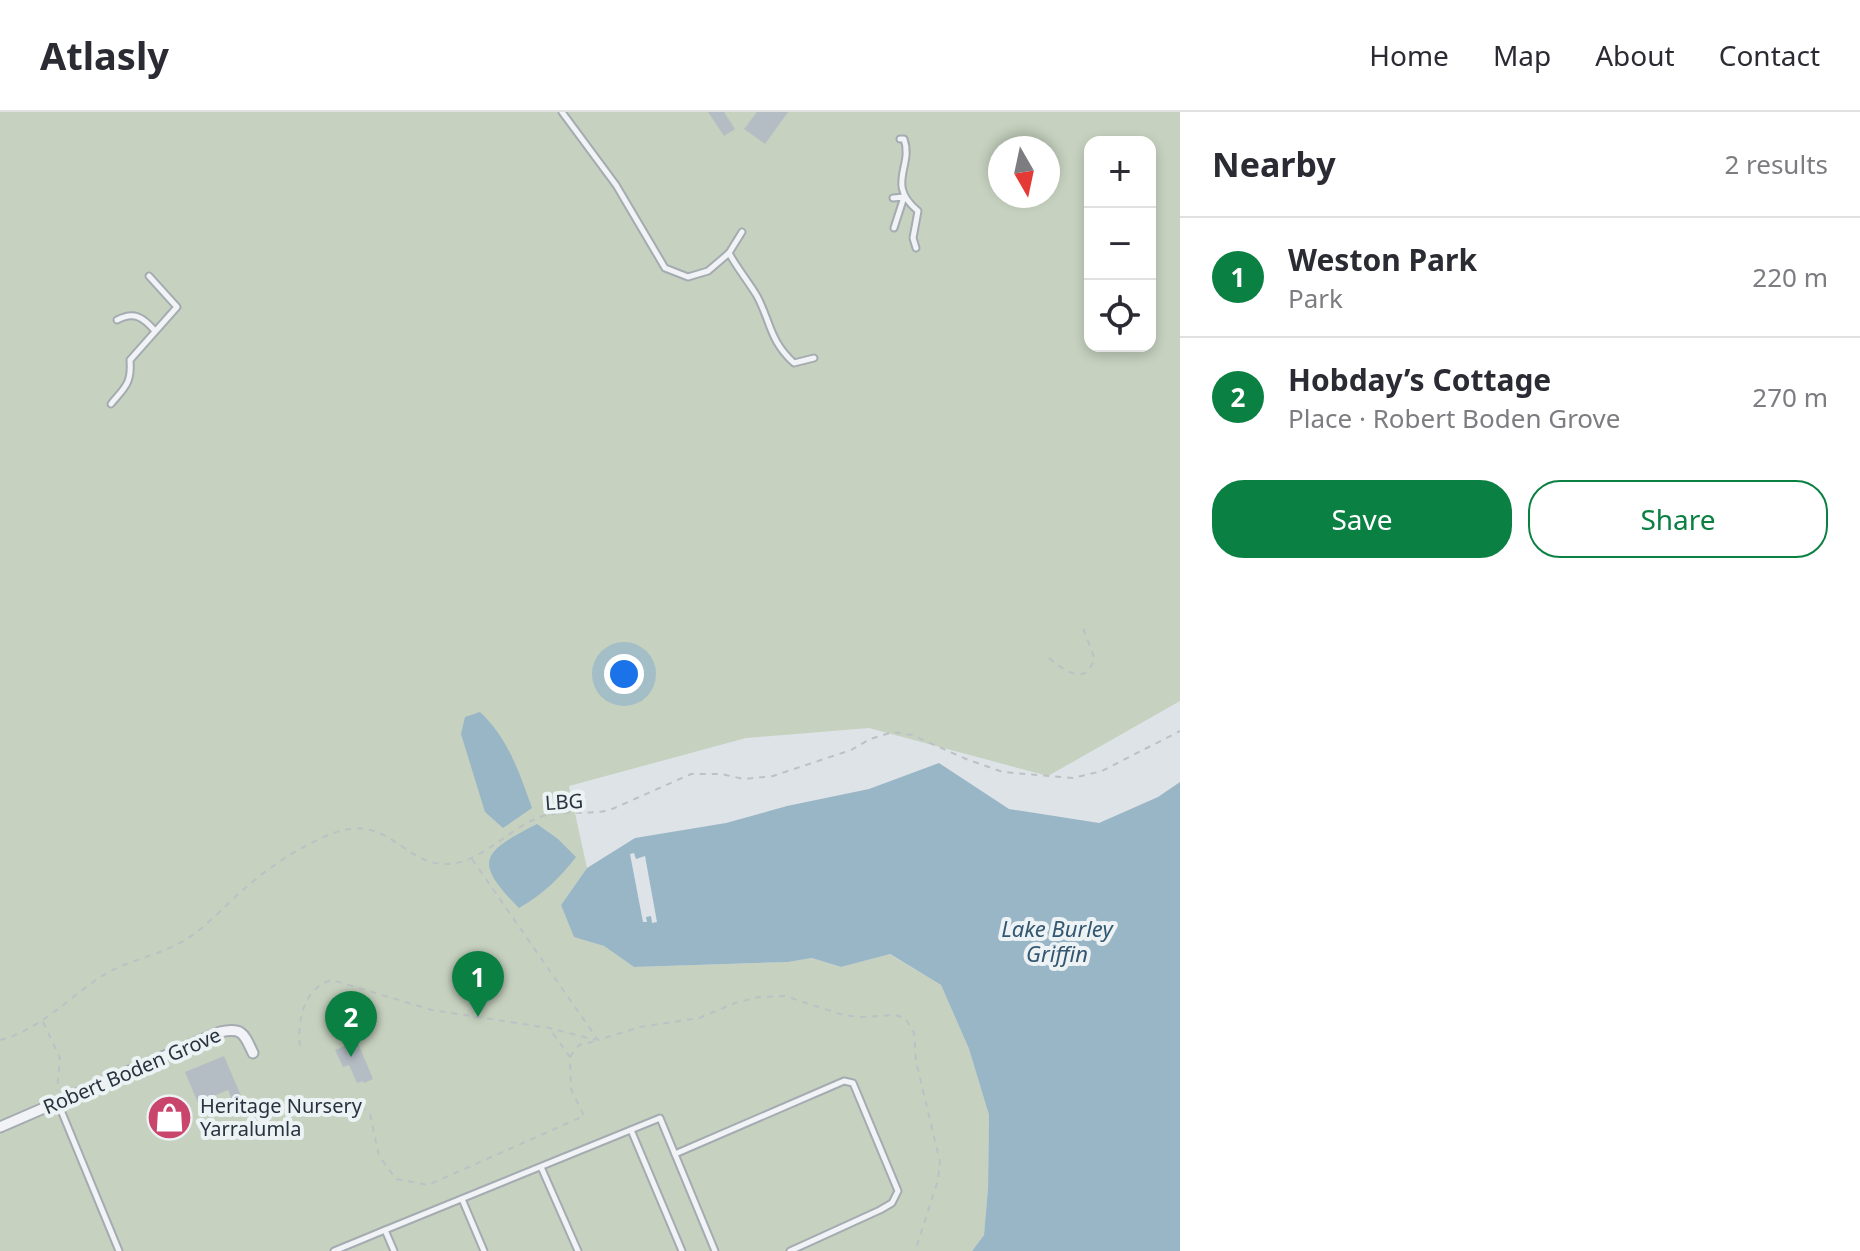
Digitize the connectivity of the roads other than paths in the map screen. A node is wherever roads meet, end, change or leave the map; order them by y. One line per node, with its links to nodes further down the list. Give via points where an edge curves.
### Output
1 (562, 112): 8 (lane, via 616,185 665,268 688,277 708,271)
2 (900, 139): 3 (lane, via 906,145)
3 (904, 197): 4 (lane); 5 (lane); 7 (lane, via 918,211)
4 (893, 198)
5 (894, 228)
6 (742, 232): 8 (lane)
7 (916, 248)
8 (729, 253): 12 (lane, via 784,354 794,363)
9 (149, 276): 11 (lane, via 177,307)
10 (117, 320): 11 (lane, via 137,315)
11 (155, 331): 13 (lane, via 130,360 128,383)
12 (814, 358)
13 (111, 404)
14 (253, 1053): 15 (street, Robert Boden Grove, via 243,1033 220,1032)
15 (58, 1102): 16 (street, Robert Boden Grove); 22 (lane)
16 (0, 1127)
17 (631, 1130): 18 (lane, via 660,1118); 19 (lane); 27 (lane)
18 (675, 1154): 28 (lane); 29 (lane, via 844,1081 853,1083 898,1191 880,1210)
19 (541, 1167): 20 (lane); 26 (lane)
20 (462, 1199): 21 (lane); 25 (lane)
21 (385, 1230): 23 (lane); 24 (lane)
22 (119, 1251)
23 (334, 1251)
24 (394, 1251)
25 (484, 1251)
26 (578, 1251)
27 (682, 1251)
28 (715, 1251)
29 (790, 1251)

